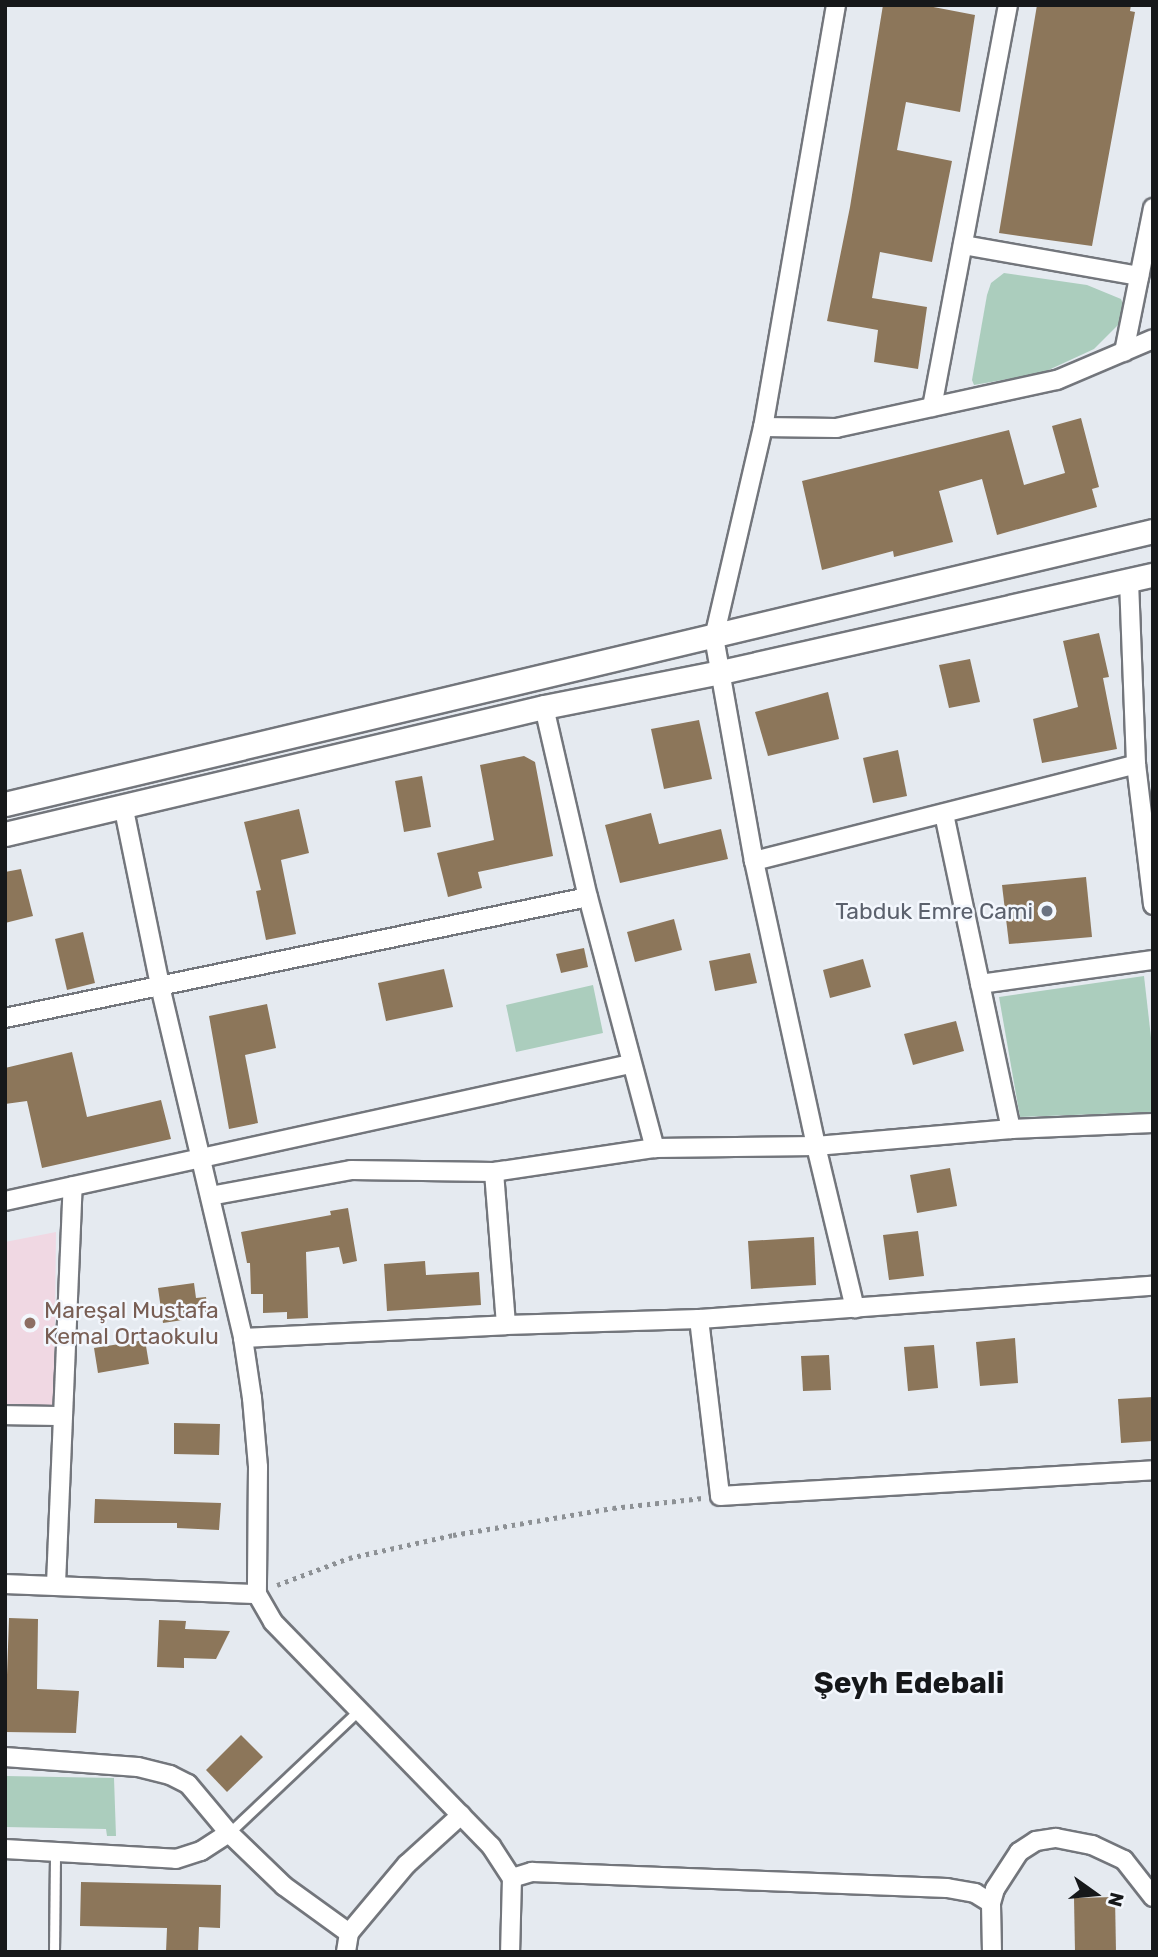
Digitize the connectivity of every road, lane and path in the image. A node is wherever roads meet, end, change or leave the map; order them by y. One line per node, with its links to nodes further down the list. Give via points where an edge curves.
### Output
1 (836, 5): 9 (street)
2 (1008, 5): 4 (street)
3 (1153, 208): 5 (street)
4 (962, 244): 5 (street); 8 (street)
5 (1139, 276): 7 (street)
6 (1153, 340): 7 (street)
7 (1124, 352): 8 (street, via 1057,380)
8 (932, 407): 9 (street, via 836,428)
9 (763, 427): 13 (street)
10 (1153, 531): 13 (street)
11 (1153, 575): 12 (street)
12 (1129, 581): 14 (street); 16 (street)
13 (714, 637): 14 (street); 17 (street)
14 (721, 672): 15 (street); 21 (street)
15 (544, 707): 18 (street); 22 (street)
16 (1136, 764): 19 (street); 23 (street)
17 (5, 804)
18 (123, 805): 20 (street); 26 (street)
19 (944, 814): 21 (street); 25 (street)
20 (5, 834)
21 (754, 861): 31 (street)
22 (589, 897): 26 (street); 28 (street)
23 (1153, 905)
24 (1153, 960): 25 (street)
25 (980, 984): 30 (street)
26 (160, 986): 27 (street); 33 (street)
27 (5, 1018)
28 (630, 1064): 32 (street); 33 (street)
29 (1153, 1123): 30 (street)
30 (1011, 1129): 31 (street)
31 (816, 1146): 32 (street); 39 (street)
32 (655, 1148): 34 (street)
33 (201, 1156): 35 (street); 36 (street)
34 (494, 1172): 36 (street, via 351,1170); 41 (street)
35 (73, 1186): 37 (street); 44 (street)
36 (210, 1196): 42 (street)
37 (5, 1201)
38 (1153, 1286): 39 (street)
39 (855, 1308): 40 (street)
40 (699, 1320): 41 (street); 46 (street)
41 (506, 1325): 42 (street)
42 (243, 1338): 49 (street, via 258,1467)
43 (5, 1415): 44 (street)
44 (63, 1416): 48 (street)
45 (1153, 1470): 46 (street)
46 (720, 1496): 49 (path, via 613,1507 453,1535 348,1558)
47 (5, 1584): 48 (street)
48 (56, 1584): 49 (street)
49 (257, 1594): 50 (street, via 273,1622)
50 (360, 1709): 52 (street); 53 (lane)
51 (5, 1757): 53 (street, via 138,1767 170,1775 188,1784)
52 (461, 1815): 56 (street, via 491,1846); 59 (street, via 407,1864)
53 (229, 1833): 55 (street, via 201,1851 176,1859); 59 (street, via 284,1886)
54 (5, 1849): 55 (street)
55 (55, 1849): 60 (lane)
56 (512, 1878): 58 (street, via 532,1872 947,1888 975,1893); 62 (street)
57 (1153, 1897): 58 (street, via 1124,1860 1092,1844 1056,1838 1036,1841 1019,1852 995,1889)
58 (992, 1903): 63 (street)
59 (349, 1933): 61 (street)
60 (54, 1952)
61 (346, 1952)
62 (509, 1952)
63 (992, 1952)

